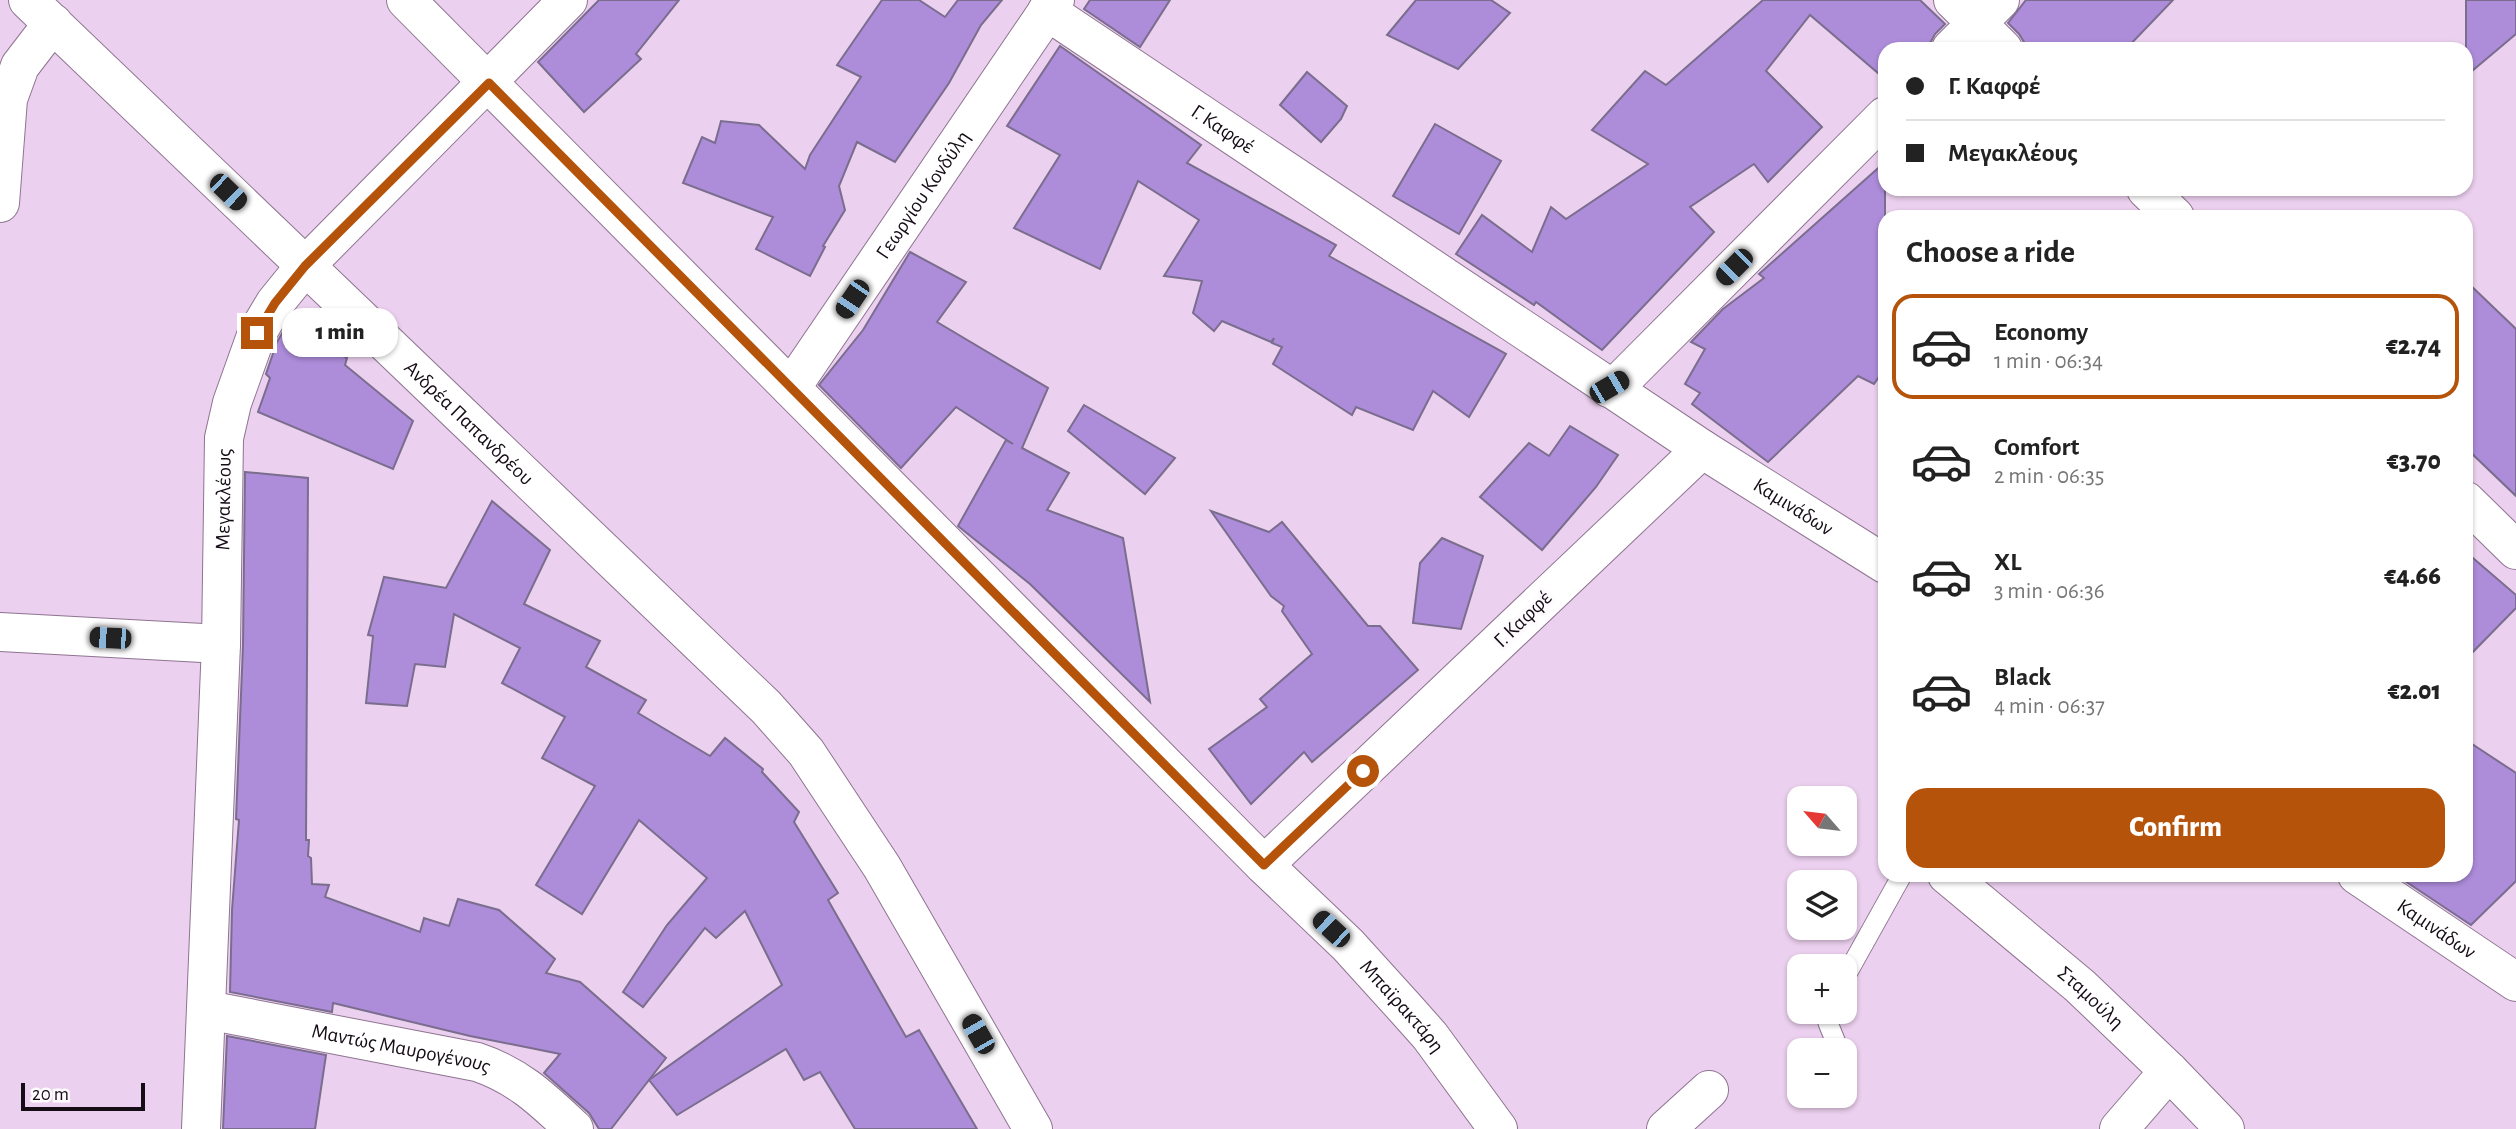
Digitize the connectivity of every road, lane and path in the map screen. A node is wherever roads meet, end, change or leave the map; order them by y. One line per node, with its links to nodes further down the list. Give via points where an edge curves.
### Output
1 (406, 0): 5 (street, Μπαϊρακτάρη)
2 (568, 0): 5 (street, Μεγακλέους)
3 (1051, 6): 11 (street, Γ. Καφφέ); 12 (street, Γεωργίου Κονδύλη)
4 (40, 12): 8 (street, via 8,99); 10 (street, Ανδρέα Παπανδρέου)
5 (489, 83): 10 (street, Μεγακλέους); 12 (street, Μπαϊρακτάρη)
6 (1878, 123): 11 (street, via 1622,380)
7 (2153, 196): 9 (street)
8 (0, 203)
9 (2168, 210)
10 (305, 266): 18 (street, Μεγακλέους, via 257,333 228,419); 30 (street, Ανδρέα Παπανδρέου, via 766,706 806,752 882,867)
11 (1609, 387): 13 (street, Γ. Καφφέ)
12 (791, 388): 19 (street, Μπαϊρακτάρη)
13 (1702, 449): 16 (street, Καμινάδων); 19 (street, Γ. Καφφέ)
14 (2473, 508): 15 (street)
15 (2516, 550)
16 (1878, 560)
17 (0, 632): 18 (street)
18 (221, 644): 25 (street, Μεγακλέους)
19 (1264, 865): 31 (street, Μπαϊρακτάρη, via 1348,945 1430,1036)
20 (1898, 882): 23 (lane)
21 (1955, 882): 26 (street, Σταμούλη, via 2080,986)
22 (2367, 882): 24 (street, Καμινάδων)
23 (1857, 956)
24 (2516, 982)
25 (207, 1010): 28 (street, Μεγακλέους); 29 (street, Μαντώς Μαυρογένους, via 477,1062 514,1077)
26 (2169, 1071): 33 (street); 34 (street, Σταμούλη)
27 (1709, 1090): 32 (street)
28 (201, 1129)
29 (574, 1129)
30 (1034, 1129)
31 (1498, 1129)
32 (1666, 1129)
33 (2119, 1129)
34 (2225, 1129)

